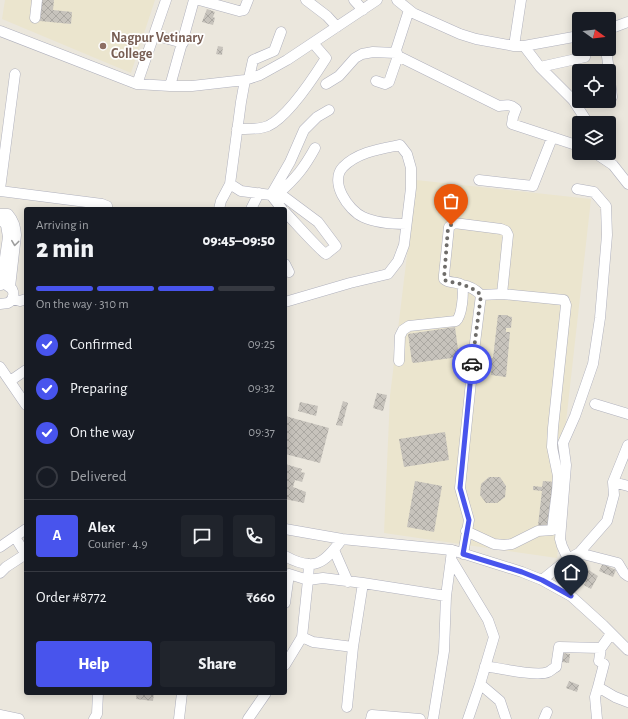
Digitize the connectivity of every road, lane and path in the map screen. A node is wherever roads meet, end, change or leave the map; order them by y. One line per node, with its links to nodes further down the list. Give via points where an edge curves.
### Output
1 (37, 0): 13 (street)
2 (166, 0): 19 (street)
3 (194, 0): 21 (street)
4 (199, 0): 5 (street, via 239,11 244,10)
5 (248, 0)
6 (306, 0): 16 (street)
7 (354, 0): 11 (street)
8 (377, 0): 11 (street)
9 (397, 0): 12 (street)
10 (521, 0): 23 (street)
11 (362, 10): 16 (street)
12 (409, 10): 23 (street, via 460,34); 24 (street, via 396,50)
13 (35, 18)
14 (628, 22): 15 (street)
15 (616, 26)
16 (337, 27): 22 (street)
17 (0, 31): 30 (street)
18 (281, 32): 28 (street, via 274,50 253,60)
19 (154, 35): 21 (street); 30 (street)
20 (572, 37): 23 (street)
21 (183, 43): 32 (street)
22 (313, 43): 28 (street, via 260,75); 35 (street, via 326,58 310,83 286,112 269,125 257,129)
23 (519, 46): 26 (street)
24 (397, 55): 29 (street, via 388,82 385,84); 31 (street, via 373,52 362,54 339,76); 36 (street, via 499,106 512,105 516,109 512,124)
25 (585, 57): 26 (street)
26 (540, 67): 34 (street, via 573,100)
27 (14, 74): 44 (street)
28 (247, 79): 32 (street); 35 (street)
29 (376, 81)
30 (138, 84): 32 (street)
31 (326, 84)
32 (170, 86)
33 (329, 110): 45 (street, via 317,117 304,130)
34 (583, 116)
35 (237, 129): 41 (street)
36 (552, 138): 37 (street); 40 (street, via 533,186)
37 (572, 144)
38 (315, 148): 45 (street, via 297,177)
39 (606, 160): 42 (street, via 613,165)
40 (479, 180)
41 (230, 184): 46 (street, via 242,191); 48 (street)
42 (628, 184)
43 (577, 189): 86 (street, via 594,192 606,206 607,235 593,364 563,447 566,465 560,539)
44 (0, 190): 47 (street, via 102,204)
45 (275, 192): 46 (street); 50 (street); 52 (street, via 318,222 336,246 326,254 322,253)
46 (259, 193): 49 (street)
47 (106, 207)
48 (220, 207)
49 (252, 207)
50 (281, 207)
51 (0, 214): 55 (street, one-way to 55, via 8,214 16,227)
52 (287, 214)
53 (0, 218): 55 (street, via 6,225 8,236)
54 (406, 224): 54 (street, via 363,217 351,208 338,185 338,175 342,168 356,157 400,145 407,154 411,168); 61 (street, via 404,245 398,261 388,274)
55 (4, 285): 59 (street, via 14,292)
56 (462, 286): 57 (street, via 460,283 444,279 448,228 454,223 501,229 508,235); 58 (street, via 467,286); 63 (street, via 458,319 452,322 409,326 403,330 400,336)
57 (502, 294): 58 (street); 75 (street, via 564,300 566,305 552,447 558,476 552,530 538,531 512,544 504,545 494,544)
58 (481, 295): 75 (street, via 460,488 469,520)
59 (13, 299): 60 (street); 62 (street)
60 (24, 300)
61 (287, 301)
62 (0, 304)
63 (399, 361)
64 (1, 370): 66 (street)
65 (24, 371): 66 (street)
66 (10, 381): 67 (street)
67 (24, 402)
68 (595, 404): 69 (street)
69 (628, 414)
70 (628, 445): 71 (street)
71 (613, 482): 72 (street); 81 (street, via 614,495 607,521)
72 (628, 486)
73 (287, 529): 77 (street)
74 (24, 530): 76 (street)
75 (466, 531): 83 (street)
76 (15, 537): 78 (street); 80 (street)
77 (342, 539): 79 (street); 82 (street)
78 (1, 545)
79 (334, 550): 87 (street, via 319,563); 92 (street)
80 (24, 551)
81 (579, 553): 86 (street); 89 (street, via 618,563)
82 (452, 554): 83 (street); 95 (street); 102 (street, via 488,620 494,637)
83 (463, 554): 91 (street)
84 (24, 555): 88 (street)
85 (287, 557): 87 (street)
86 (568, 559): 91 (street)
87 (309, 564): 90 (street)
88 (0, 573)
89 (628, 576)
90 (308, 580): 92 (street, via 323,578); 94 (street, via 290,574); 97 (street)
91 (542, 580): 96 (street, via 571,596)
92 (348, 582): 93 (street)
93 (362, 583): 95 (street); 98 (street)
94 (287, 591)
95 (446, 596): 117 (street, via 444,651)
96 (611, 634): 99 (street); 100 (street)
97 (302, 637): 98 (street, via 313,642); 101 (street)
98 (353, 647): 109 (street)
99 (601, 648): 102 (street, via 558,647 556,667 548,672 514,671); 104 (street, via 599,661 604,664)
100 (628, 650)
101 (287, 662)
102 (485, 666): 103 (street)
103 (480, 684): 118 (street); 119 (street, via 500,702)
104 (598, 687): 108 (street); 120 (street, via 595,697)
105 (98, 695): 112 (street, via 97,714)
106 (182, 695): 113 (street)
107 (265, 695): 114 (street)
108 (628, 702)
109 (347, 707)
110 (0, 715): 111 (street)
111 (19, 719)
112 (94, 719)
113 (179, 719)
114 (248, 719)
115 (371, 719): 116 (street, via 372,715)
116 (420, 719)
117 (433, 719)
118 (468, 719)
119 (506, 719)
120 (597, 719)

